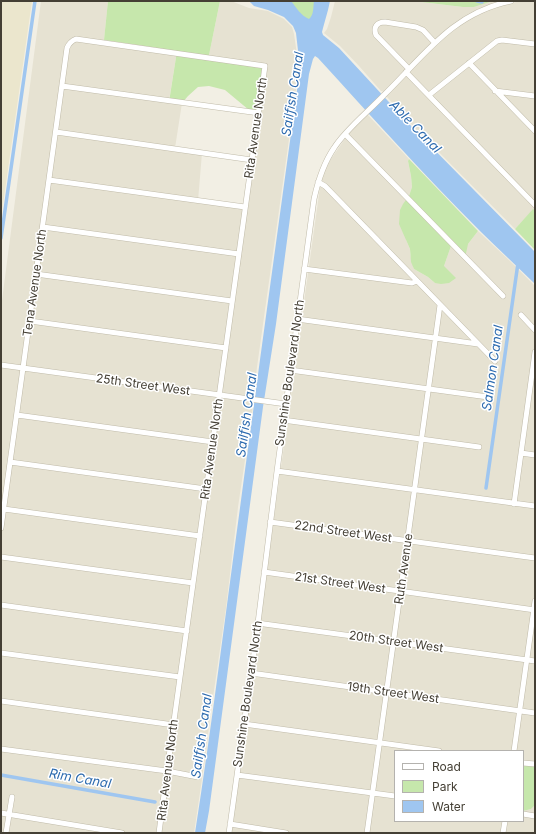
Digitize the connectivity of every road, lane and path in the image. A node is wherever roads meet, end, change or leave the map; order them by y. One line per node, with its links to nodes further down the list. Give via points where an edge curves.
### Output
1 (511, 1): 3 (street, Sunshine Boulevard North, via 477,12)
2 (72, 40): 7 (street, Tena Avenue North, via 67,48); 11 (street, Rita Avenue North, via 265,66)
3 (434, 42): 6 (street, Sunshine Boulevard North); 6 (street, via 423,30 416,27 385,22 375,26 376,35)
4 (535, 44): 5 (street, via 497,41)
5 (469, 63): 8 (street); 9 (street)
6 (407, 70): 9 (street); 14 (street, Sunshine Boulevard North)
7 (62, 86): 11 (street); 13 (street, Tena Avenue North)
8 (495, 90): 10 (street); 12 (street)
9 (429, 95): 18 (street)
10 (535, 96)
11 (259, 113): 15 (street, Rita Avenue North)
12 (535, 131)
13 (56, 132): 15 (street); 16 (street, Tena Avenue North)
14 (345, 134): 17 (street, Sunshine Boulevard North, via 327,159); 25 (street)
15 (252, 160): 19 (street, Rita Avenue North)
16 (49, 180): 19 (street); 20 (street, Tena Avenue North)
17 (318, 182): 22 (street, Sunshine Boulevard North); 24 (street)
18 (535, 205)
19 (245, 207): 21 (street, Rita Avenue North)
20 (43, 227): 21 (street); 23 (street, Tena Avenue North)
21 (239, 254): 26 (street, Rita Avenue North)
22 (304, 269): 24 (street, via 412,284); 29 (street, Sunshine Boulevard North)
23 (36, 274): 26 (street); 30 (street, Tena Avenue North)
24 (417, 281): 27 (street)
25 (503, 296)
26 (232, 301): 34 (street, Rita Avenue North)
27 (440, 305): 32 (street, Ruth Avenue); 33 (street)
28 (521, 315): 31 (street)
29 (297, 319): 32 (street); 39 (street, Sunshine Boulevard North)
30 (30, 321): 34 (street); 38 (street, Tena Avenue North)
31 (535, 330)
32 (435, 338): 33 (street); 40 (street, Ruth Avenue)
33 (478, 344): 36 (street)
34 (226, 348): 41 (street, Rita Avenue North)
35 (535, 352): 43 (street)
36 (495, 361)
37 (1, 365): 38 (street, 25th Street West)
38 (23, 368): 41 (street, 25th Street West); 46 (street, Tena Avenue North)
39 (290, 370): 40 (street); 45 (street, Sunshine Boulevard North)
40 (428, 389): 42 (street); 48 (street, Ruth Avenue)
41 (219, 395): 45 (street, 25th Street West); 49 (street, Rita Avenue North)
42 (488, 397)
43 (528, 402): 44 (street); 51 (street)
44 (535, 403)
45 (286, 404): 47 (street, Sunshine Boulevard North)
46 (17, 415): 49 (street); 53 (street, Tena Avenue North)
47 (284, 420): 48 (street); 54 (street, Sunshine Boulevard North)
48 (421, 439): 50 (street); 56 (street, Ruth Avenue)
49 (213, 442): 55 (street, Rita Avenue North)
50 (479, 447)
51 (521, 453): 52 (street); 57 (street)
52 (535, 455)
53 (10, 462): 55 (street); 59 (street, Tena Avenue North)
54 (277, 471): 56 (street); 60 (street, Sunshine Boulevard North)
55 (206, 489): 62 (street, Rita Avenue North)
56 (414, 490): 57 (street); 63 (street, Ruth Avenue)
57 (514, 504): 58 (street)
58 (535, 506)
59 (4, 509): 61 (street, Tena Avenue North); 62 (street)
60 (270, 522): 63 (street, 22nd Street West); 66 (street, Sunshine Boulevard North)
61 (1, 528)
62 (200, 536): 67 (street, Rita Avenue North)
63 (408, 540): 65 (street, 22nd Street West); 68 (street, Ruth Avenue)
64 (1, 557): 67 (street)
65 (535, 558)
66 (264, 572): 68 (street, 21st Street West); 72 (street, Sunshine Boulevard North)
67 (193, 583): 73 (street, Rita Avenue North)
68 (401, 591): 71 (street, 21st Street West); 74 (street, Ruth Avenue)
69 (535, 601): 71 (street)
70 (1, 605): 73 (street)
71 (534, 610): 76 (street)
72 (258, 623): 74 (street, 20th Street West); 78 (street, Sunshine Boulevard North)
73 (187, 630): 79 (street, Rita Avenue North)
74 (394, 642): 76 (street, 20th Street West); 80 (street, Ruth Avenue)
75 (1, 653): 79 (street)
76 (527, 660): 77 (street, 20th Street West); 82 (street)
77 (535, 661)
78 (251, 673): 80 (street, 19th Street West); 84 (street, Sunshine Boulevard North)
79 (180, 677): 85 (street, Rita Avenue North)
80 (387, 692): 82 (street, 19th Street West); 86 (street, Ruth Avenue)
81 (1, 701): 85 (street)
82 (520, 711): 83 (street, 19th Street West); 89 (street)
83 (535, 713)
84 (244, 724): 86 (street); 93 (street, Sunshine Boulevard North)
85 (174, 725): 92 (street, Rita Avenue North)
86 (380, 743): 88 (street); 95 (street, Ruth Avenue)
87 (1, 749): 92 (street)
88 (432, 750)
89 (514, 750)
90 (524, 763): 91 (street)
91 (535, 764)
92 (167, 771): 94 (street); 106 (street, Rita Avenue North)
93 (237, 775): 95 (street); 103 (street, Sunshine Boulevard North)
94 (198, 776)
95 (373, 793): 97 (street); 109 (street, Ruth Avenue)
96 (12, 796): 100 (street)
97 (394, 796)
98 (1, 813): 100 (street)
99 (524, 814): 101 (street)
100 (9, 815): 104 (street); 105 (street)
101 (535, 816)
102 (505, 822): 110 (street)
103 (230, 824): 107 (street, Sunshine Boulevard North); 108 (street)
104 (6, 833)
105 (122, 833)
106 (159, 833)
107 (229, 833)
108 (286, 833)
109 (367, 833)
110 (503, 833)

